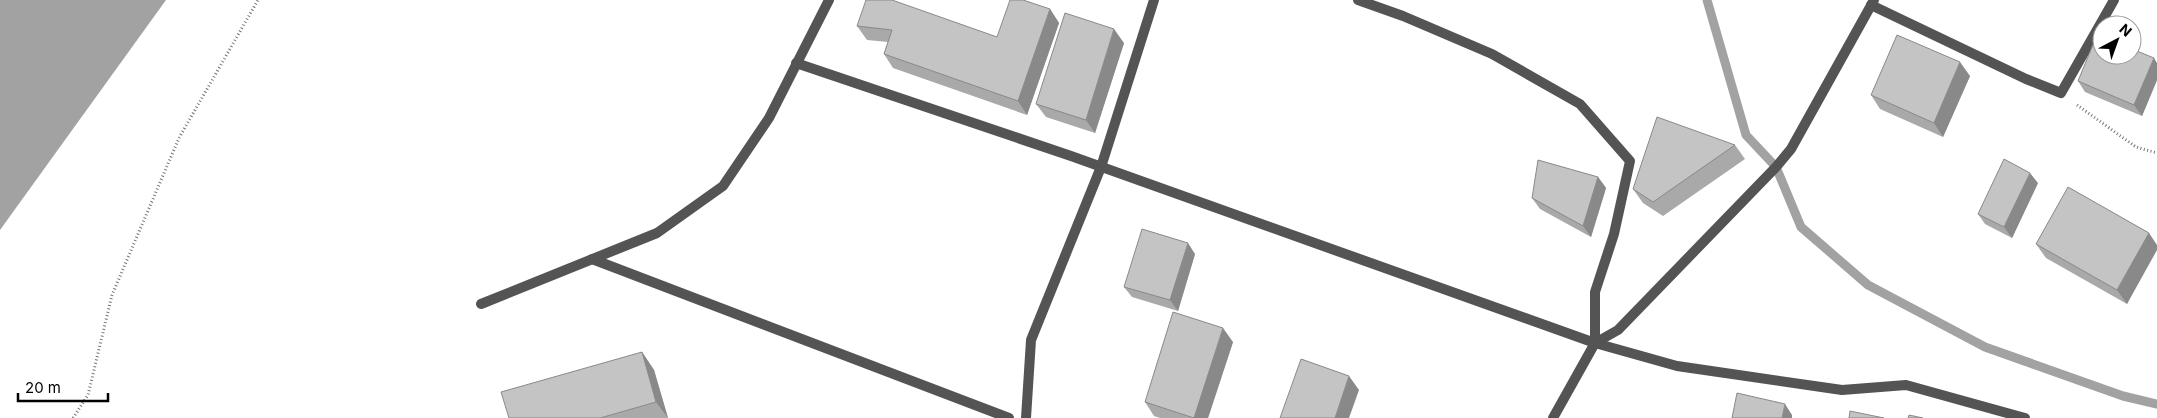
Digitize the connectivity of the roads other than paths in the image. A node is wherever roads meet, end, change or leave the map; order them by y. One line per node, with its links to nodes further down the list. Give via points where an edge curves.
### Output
1 (829, 0): 6 (street)
2 (1154, 0): 7 (street)
3 (1358, 0): 10 (street, via 1492,54 1580,104 1630,161 1614,234 1595,292)
4 (2114, 0): 5 (street, via 2061,93 2026,79)
5 (1873, 2): 10 (street, via 1791,149 1618,330)
6 (796, 63): 7 (street); 8 (street, via 769,118 723,186 657,233)
7 (1101, 167): 10 (street); 12 (street, via 1031,340)
8 (592, 259): 9 (street); 11 (street)
9 (481, 304)
10 (1595, 343): 13 (street); 14 (street, via 1677,366 1842,390 1906,385)
11 (1009, 418)
12 (1026, 418)
13 (1553, 418)
14 (2025, 418)

